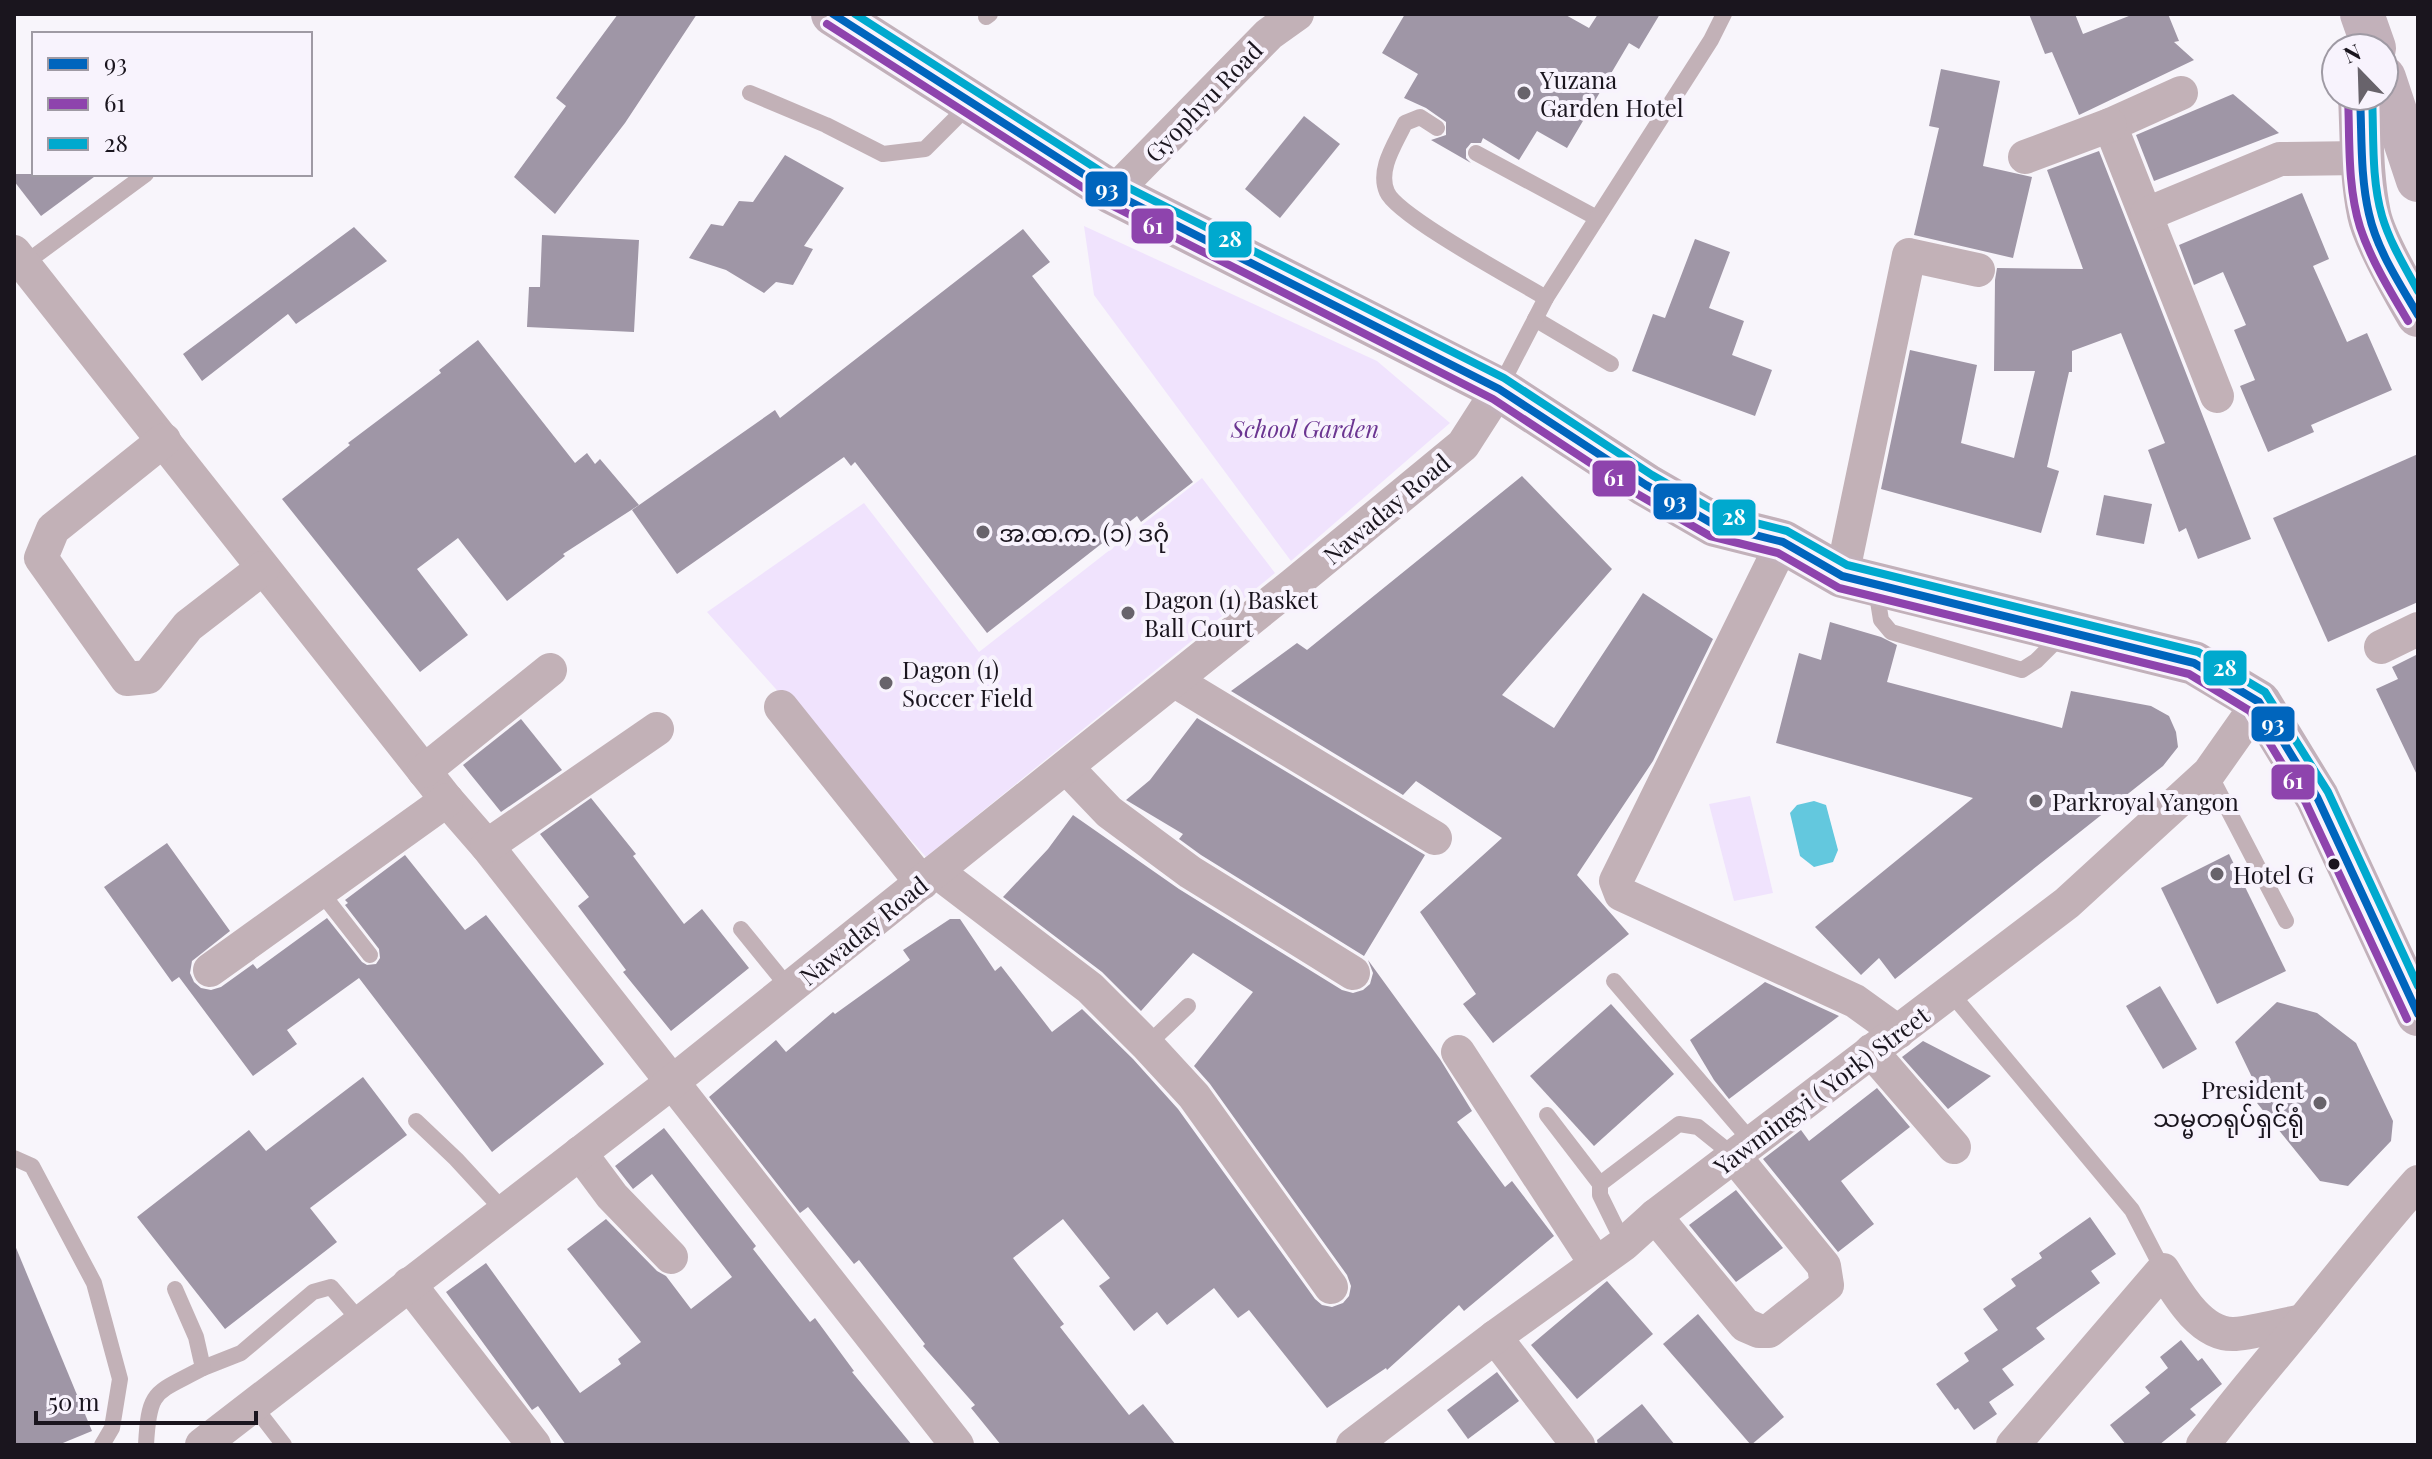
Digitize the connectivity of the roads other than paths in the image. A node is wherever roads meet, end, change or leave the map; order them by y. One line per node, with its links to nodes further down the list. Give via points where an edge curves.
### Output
1 (833, 14): 6 (main road)
2 (1297, 14): 16 (street, Gyophyu Road, via 1269,34)
3 (1724, 14): 18 (lane)
4 (750, 93): 6 (lane, via 883,154 925,149)
5 (2181, 93): 9 (street)
6 (972, 103): 16 (main road)
7 (2361, 112): 13 (main road)
8 (2395, 112): 15 (main road)
9 (2110, 125): 12 (street); 17 (street)
10 (1437, 128): 21 (lane, via 1420,117 1405,123 1385,165 1387,192 1407,214)
11 (1476, 153): 18 (lane)
12 (2025, 157)
13 (2362, 158): 17 (street, via 2280,159); 22 (main road, via 2369,217)
14 (143, 176): 19 (lane)
15 (2418, 180)
16 (1113, 193): 25 (main road)
17 (2147, 214): 26 (street)
18 (1597, 218): 21 (lane)
19 (19, 258): 27 (street)
20 (1978, 270): 30 (street, via 1909,255)
21 (1546, 298): 23 (lane)
22 (2418, 315)
23 (1535, 319): 24 (lane); 25 (lane)
24 (1611, 364)
25 (1499, 389): 28 (main road, via 1715,525); 34 (street, Nawaday Road, via 1463,445)
26 (2217, 396)
27 (164, 440): 29 (street); 29 (street, via 53,529 41,558 127,679 148,677 188,626)
28 (1783, 542): 30 (main road); 56 (street, via 1616,881 1617,889 1855,1001)
29 (263, 568): 39 (street)
30 (1858, 579): 35 (main road, via 2194,663)
31 (2418, 629): 32 (street)
32 (2381, 647)
33 (550, 670): 39 (street)
34 (1175, 681): 38 (street, Nawaday Road); 42 (street)
35 (2259, 702): 40 (street, Yawmingyi ( York) Street); 55 (main road, via 2317,797)
36 (781, 707): 44 (street)
37 (657, 729): 43 (street)
38 (1067, 768): 44 (street, Nawaday Road); 50 (street, via 1109,812 1190,872)
39 (424, 771): 41 (street)
40 (2209, 773): 46 (lane); 53 (street, Yawmingyi ( York) Street, via 2067,903)
41 (447, 800): 43 (street); 45 (street)
42 (1435, 838)
43 (487, 846): 59 (street)
44 (929, 877): 52 (street, Nawaday Road); 57 (street, via 1090,988)
45 (320, 891): 48 (lane); 49 (street)
46 (2286, 921)
47 (741, 929): 52 (lane)
48 (370, 955)
49 (210, 970)
50 (1353, 973)
51 (1614, 981): 63 (lane)
52 (789, 988): 59 (street, Nawaday Road)
53 (1950, 992): 56 (street, Yawmingyi ( York) Street); 73 (lane, via 2132,1210)
54 (1188, 1006): 57 (lane)
55 (2418, 1014)
56 (1885, 1042): 62 (street); 63 (street, Yawmingyi ( York) Street)
57 (1147, 1045): 75 (street, via 1194,1096)
58 (1458, 1052): 72 (street)
59 (671, 1083): 64 (street, Nawaday Road); 82 (street)
60 (1547, 1115): 67 (lane)
61 (416, 1121): 68 (lane)
62 (1954, 1147)
63 (1743, 1149): 67 (lane, via 1698,1127 1679,1124); 69 (street, Yawmingyi ( York) Street); 69 (street, via 1827,1276 1827,1285 1769,1331 1745,1325)
64 (580, 1153): 68 (street, Nawaday Road); 71 (street, via 612,1196)
65 (14, 1158): 83 (lane, via 32,1166 94,1283 120,1379 112,1428)
66 (2418, 1182): 77 (street)
67 (1600, 1184): 70 (lane, via 1600,1195)
68 (504, 1211): 74 (street, Nawaday Road)
69 (1655, 1216): 70 (street, Yawmingyi ( York) Street)
70 (1624, 1244): 72 (street, Yawmingyi ( York) Street)
71 (671, 1257)
72 (1596, 1264): 79 (street, Yawmingyi ( York) Street)
73 (2163, 1270): 77 (street, via 2186,1307 2204,1323 2231,1335); 90 (street)
74 (409, 1284): 78 (street, Nawaday Road); 87 (street)
75 (1331, 1287)
76 (175, 1289): 80 (lane)
77 (2303, 1321): 91 (street)
78 (361, 1322): 80 (lane, via 331,1287 313,1292 241,1353); 81 (street, Nawaday Road)
79 (1495, 1337): 88 (street, Yawmingyi ( York) Street); 89 (street)
80 (203, 1368): 84 (lane, via 157,1393 148,1410)
81 (253, 1405): 85 (street, Nawaday Road); 86 (lane)
82 (941, 1439)
83 (102, 1445)
84 (146, 1445)
85 (202, 1445)
86 (284, 1445)
87 (534, 1445)
88 (1353, 1445)
89 (1578, 1445)
90 (2013, 1445)
91 (2203, 1445)

